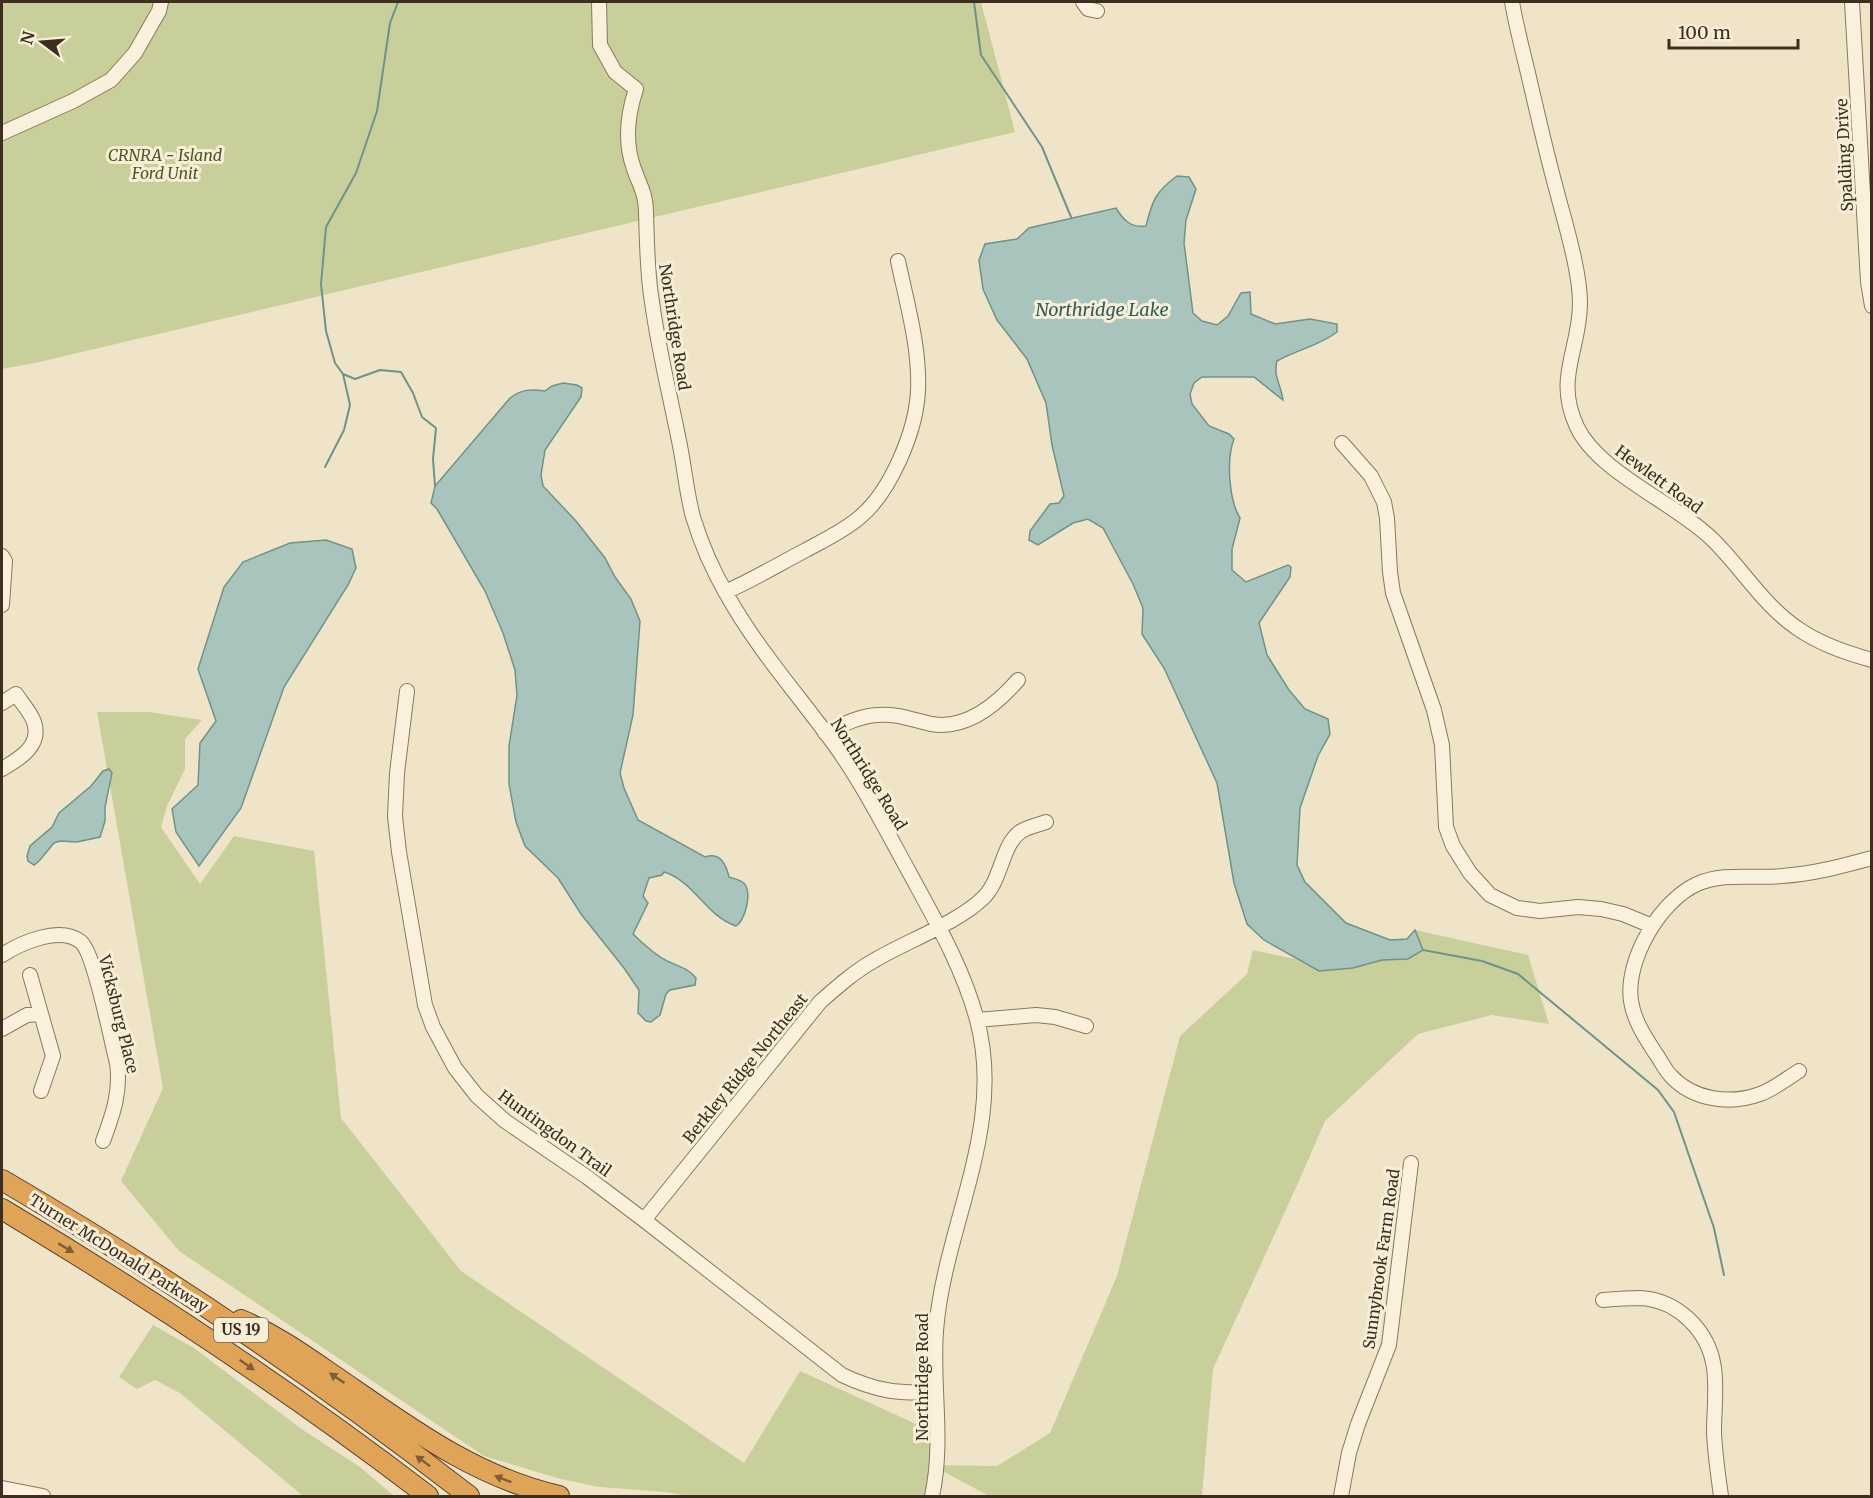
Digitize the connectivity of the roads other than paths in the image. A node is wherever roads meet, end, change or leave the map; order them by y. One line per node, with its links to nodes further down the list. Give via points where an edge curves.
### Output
1 (160, 2): 7 (street, via 159,11 135,53 111,80)
2 (600, 2): 12 (street, Northridge Road, via 600,45 615,72 636,89 630,108 627,148 646,198 656,333 692,514)
3 (1083, 2): 6 (street, via 1088,9)
4 (1512, 2): 14 (street, Hewlett Road, via 1579,288 1580,316 1566,388 1578,429 1605,462 1712,539 1777,612 1796,627 1817,640)
5 (1852, 2): 9 (street, Spalding Drive)
6 (1097, 11)
7 (2, 133)
8 (898, 261): 12 (street, via 912,331 918,392 910,431 889,482 872,506 849,526)
9 (1872, 306)
10 (1342, 443): 23 (street, via 1371,476 1384,502 1393,593 1434,710 1442,745 1446,828 1470,873 1490,894 1517,908 1601,909)
11 (2, 556): 13 (street)
12 (725, 592): 18 (street, Northridge Road)
13 (2, 605)
14 (1872, 660)
15 (1018, 680): 18 (street, via 991,706 959,722 933,724 878,715)
16 (407, 691): 36 (street, Huntingdon Trail, via 395,816 419,981 433,1027 455,1068 485,1104)
17 (2, 703): 19 (street, via 16,694 34,722 35,740 23,757)
18 (825, 733): 22 (street, Northridge Road, via 888,833)
19 (2, 770)
20 (1046, 822): 22 (street, Berkley Ridge Northeast, via 1014,838 997,879 984,898)
21 (1872, 858): 23 (street, via 1816,873 1714,878 1681,894)
22 (938, 926): 27 (street, Northridge Road); 36 (street, Berkley Ridge Northeast, via 874,960 820,1002)
23 (1652, 926): 30 (street, via 1633,967 1630,999 1641,1031 1671,1076 1700,1095 1729,1100 1760,1094)
24 (2, 955): 32 (street, Vicksburg Place, via 26,943 59,935 80,941 86,948 119,1078 116,1104)
25 (30, 975): 26 (street)
26 (40, 1014): 29 (street, via 27,1015); 31 (street, via 53,1056)
27 (977, 1020): 28 (street, via 1036,1015); 39 (street, Northridge Road, via 984,1067 983,1117 940,1295)
28 (1086, 1026)
29 (2, 1029)
30 (1799, 1071)
31 (41, 1091)
32 (103, 1141)
33 (1411, 1163): 46 (street, Sunnybrook Farm Road, via 1389,1345 1358,1424)
34 (2, 1180): 38 (highway, Turner McDonald Parkway / US 19)
35 (2, 1209): 42 (highway, Turner McDonald Parkway / US 19, one-way to 42, via 234,1356)
36 (644, 1220): 39 (street, Huntingdon Trail, via 842,1375 886,1392)
37 (1603, 1300): 47 (street, via 1653,1300 1678,1311 1700,1331 1715,1370 1714,1435)
38 (197, 1302): 43 (highway, Turner McDonald Parkway / US 19, one-way to 38, via 325,1389); 44 (highway, one-way to 38, via 499,1477 453,1455 268,1332)
39 (935, 1392): 45 (street, Northridge Road, via 939,1443)
40 (2, 1488): 41 (street)
41 (43, 1497)
42 (428, 1497)
43 (469, 1497)
44 (559, 1497)
45 (932, 1497)
46 (1341, 1497)
47 (1721, 1497)

